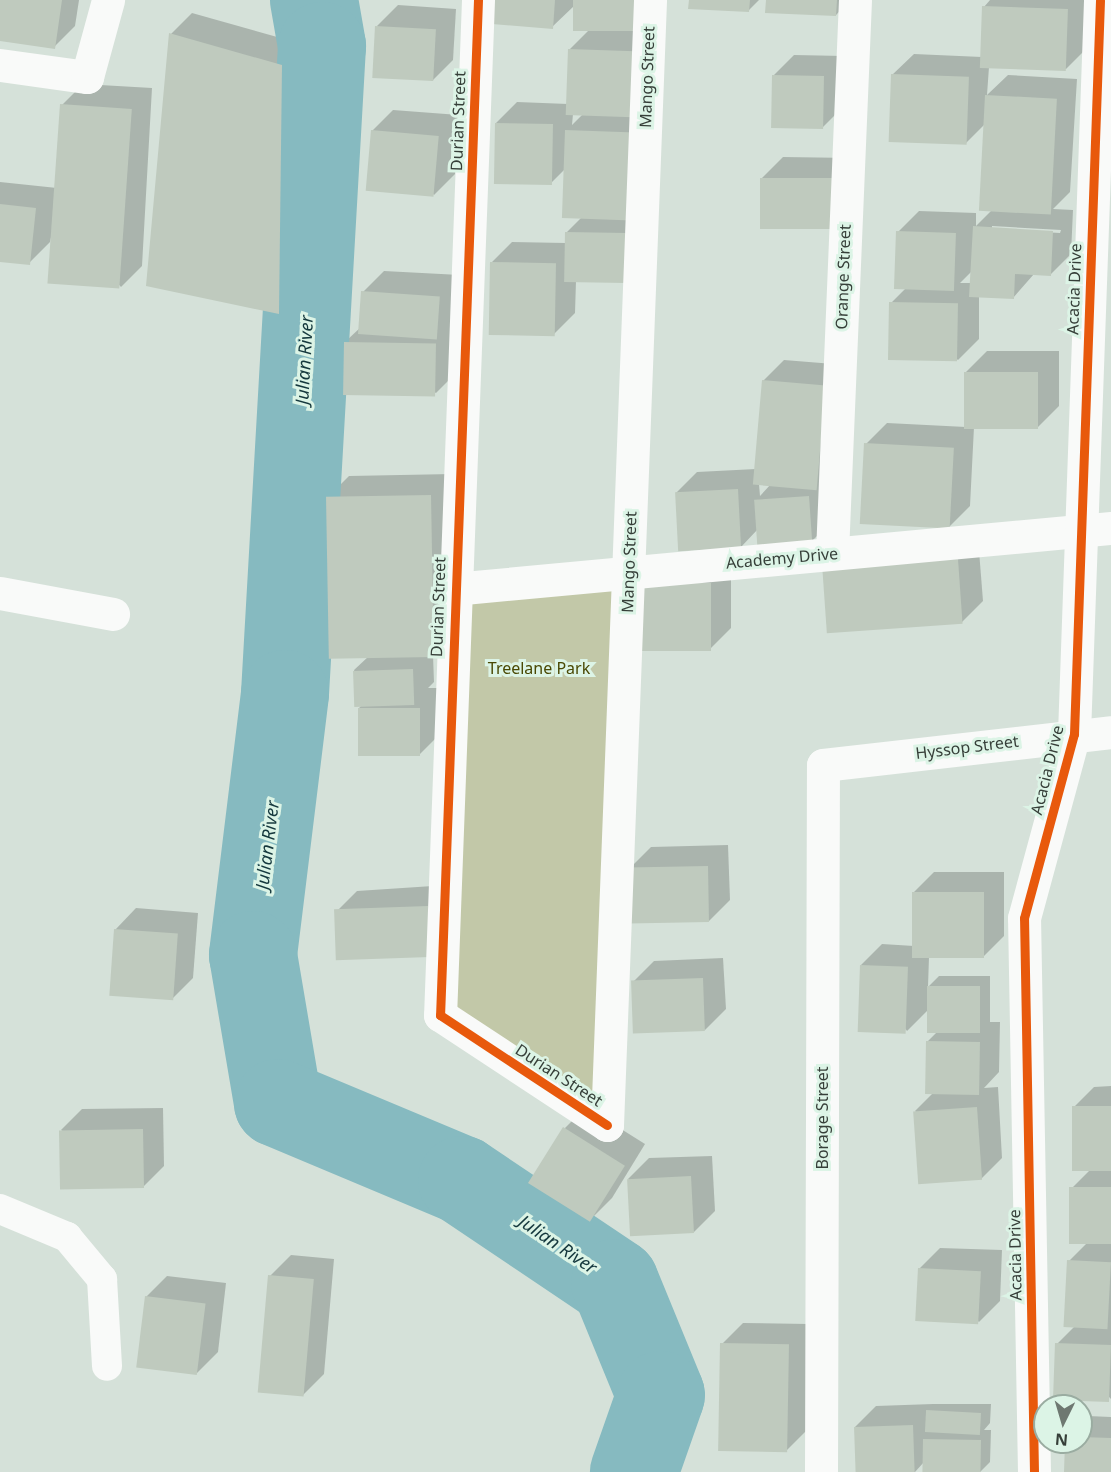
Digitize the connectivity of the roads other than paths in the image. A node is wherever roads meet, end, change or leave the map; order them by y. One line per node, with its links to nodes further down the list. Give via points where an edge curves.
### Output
1 (108, 0): 7 (street, via 87,77)
2 (478, 0): 13 (street, Durian Street)
3 (650, 0): 12 (street, Mango Street)
4 (855, 0): 11 (street, Orange Street)
5 (1100, 0): 6 (street, Acacia Drive)
6 (1104, 55): 8 (street, Acacia Drive)
7 (0, 65)
8 (1101, 253): 10 (street, Acacia Drive)
9 (1111, 528): 10 (street, Academy Drive)
10 (1079, 531): 11 (street, Academy Drive); 17 (street, Acacia Drive)
11 (832, 554): 12 (street, Academy Drive)
12 (629, 572): 13 (street, Academy Drive); 19 (street, Mango Street)
13 (453, 589): 19 (street, Durian Street, via 440,1015)
14 (0, 593): 15 (street)
15 (113, 614)
16 (1111, 732): 17 (street, Hyssop Street)
17 (1074, 734): 18 (street, Hyssop Street); 23 (street, Acacia Drive, via 1024,918)
18 (823, 765): 22 (street, Borage Street)
19 (608, 1125)
20 (0, 1209): 21 (lane, via 67,1237 102,1280)
21 (107, 1366)
22 (821, 1472)
23 (1034, 1472)

